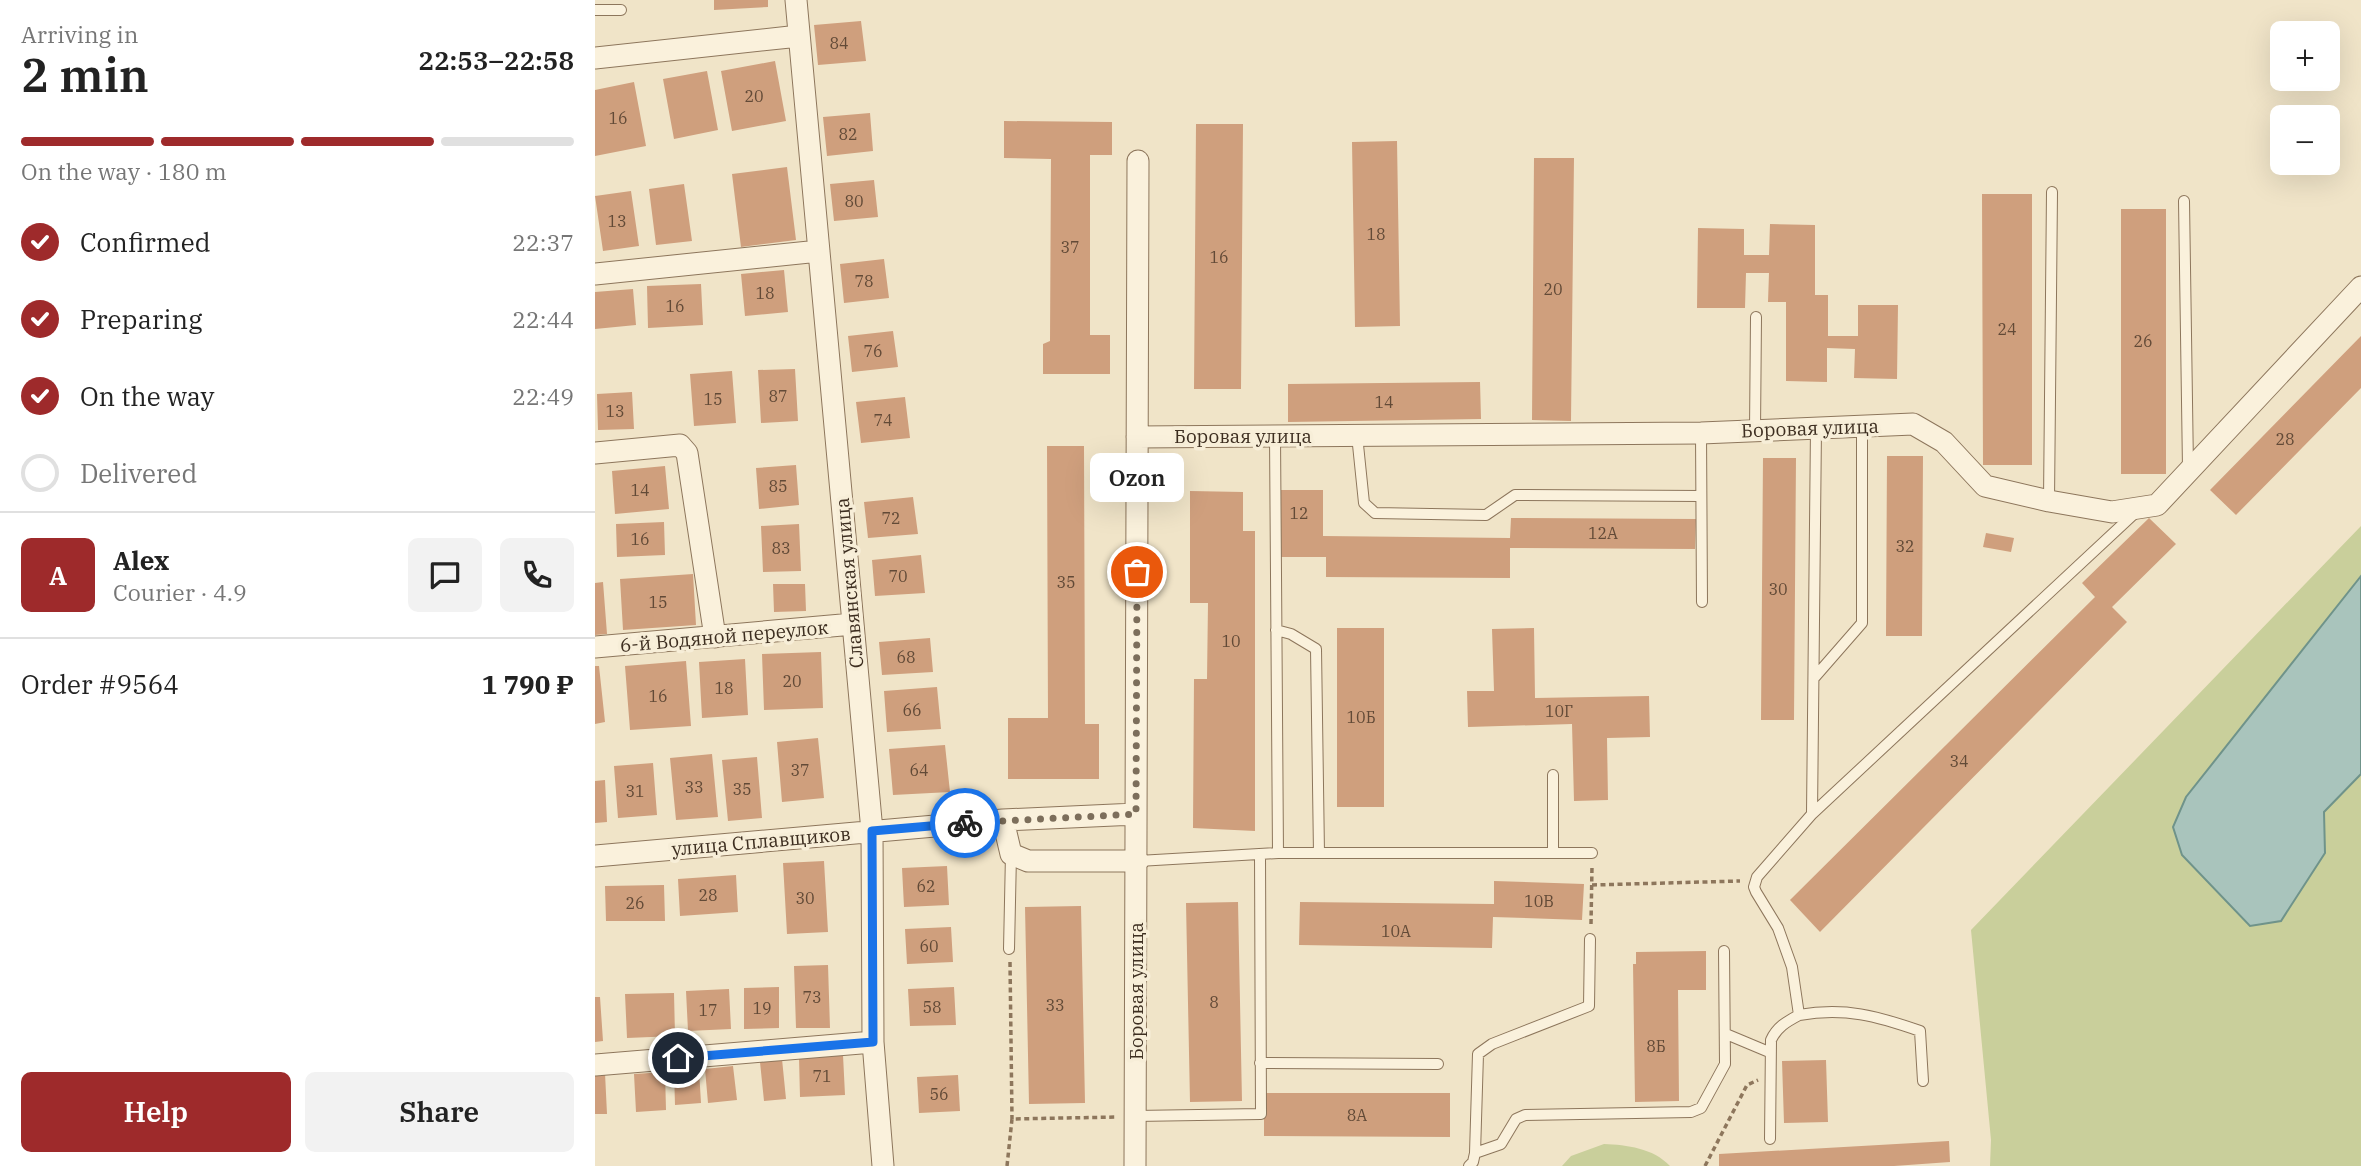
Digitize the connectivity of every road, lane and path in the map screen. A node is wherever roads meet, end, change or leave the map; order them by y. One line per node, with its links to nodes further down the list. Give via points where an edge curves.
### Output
1 (796, 0): 4 (street, Славянская улица)
2 (595, 10): 3 (lane)
3 (621, 10)
4 (799, 36): 5 (street); 9 (street, Славянская улица)
5 (595, 58)
6 (1138, 161): 19 (street, Боровая улица)
7 (2052, 192): 23 (lane)
8 (2184, 201): 21 (lane)
9 (819, 251): 10 (street); 26 (street, Славянская улица)
10 (595, 274)
11 (2361, 286): 21 (street, Боровая улица)
12 (1756, 317): 15 (lane)
13 (1862, 426): 14 (street, Боровая улица); 23 (street, Боровая улица, via 1913,424 1944,442 1985,486); 30 (lane, via 1862,623)
14 (1816, 428): 15 (street, Боровая улица); 30 (lane)
15 (1755, 429): 16 (street, Боровая улица)
16 (1701, 433): 17 (street, Боровая улица); 22 (lane)
17 (1357, 435): 18 (street, Боровая улица); 22 (lane, via 1364,503 1375,513 1486,515 1515,495)
18 (1275, 436): 19 (street, Боровая улица); 27 (lane)
19 (1137, 437): 32 (street, Боровая улица)
20 (595, 453): 28 (street, via 664,445 680,445 687,453)
21 (2188, 471): 24 (street, Боровая улица, via 2157,505)
22 (1701, 496): 25 (lane)
23 (2049, 501): 24 (street, Боровая улица, via 2112,512)
24 (2142, 507): 33 (lane)
25 (1702, 602)
26 (853, 624): 28 (street, 6-й Водяной переулок); 35 (street, Славянская улица)
27 (1276, 630): 36 (lane); 37 (lane, via 1316,649)
28 (715, 636): 29 (street, 6-й Водяной переулок)
29 (595, 648)
30 (1814, 678): 33 (lane)
31 (1553, 775): 38 (lane)
32 (1136, 814): 34 (street, улица Сплавщиков); 43 (street, Боровая улица)
33 (1812, 814): 44 (lane)
34 (1003, 820): 35 (street, улица Сплавщиков); 40 (street)
35 (872, 831): 42 (street, улица Сплавщиков); 51 (street, Славянская улица)
36 (1278, 853): 37 (lane); 41 (lane)
37 (1319, 853): 38 (lane)
38 (1553, 853): 39 (lane)
39 (1592, 853): 45 (path)
40 (1011, 854): 43 (street, via 1028,861); 47 (lane)
41 (1260, 854): 43 (lane); 53 (lane)
42 (595, 856)
43 (1138, 861): 58 (street, Боровая улица)
44 (1755, 881): 45 (path); 49 (lane, via 1792,967)
45 (1592, 885): 46 (path)
46 (1590, 939): 61 (lane, via 1589,1006 1492,1044 1479,1054)
47 (1009, 949): 59 (path)
48 (1724, 951): 50 (lane)
49 (1799, 1015): 52 (lane, via 1774,1032); 57 (lane, via 1820,1011 1873,1015 1920,1031)
50 (1726, 1034): 52 (lane); 61 (lane, via 1725,1065 1697,1111 1525,1115 1515,1119 1501,1144)
51 (873, 1042): 54 (street); 62 (street, Славянская улица)
52 (1769, 1052): 56 (lane)
53 (1261, 1063): 55 (lane); 58 (lane, via 1261,1114)
54 (595, 1065)
55 (1438, 1065)
56 (1770, 1074): 60 (lane); 66 (path, via 1747,1085)
57 (1923, 1082)
58 (1135, 1116): 59 (path); 64 (street, Боровая улица)
59 (1012, 1119): 63 (path)
60 (1770, 1139)
61 (1475, 1153): 65 (lane)
62 (883, 1166)
63 (1007, 1166)
64 (1135, 1166)
65 (1469, 1166)
66 (1705, 1166)

